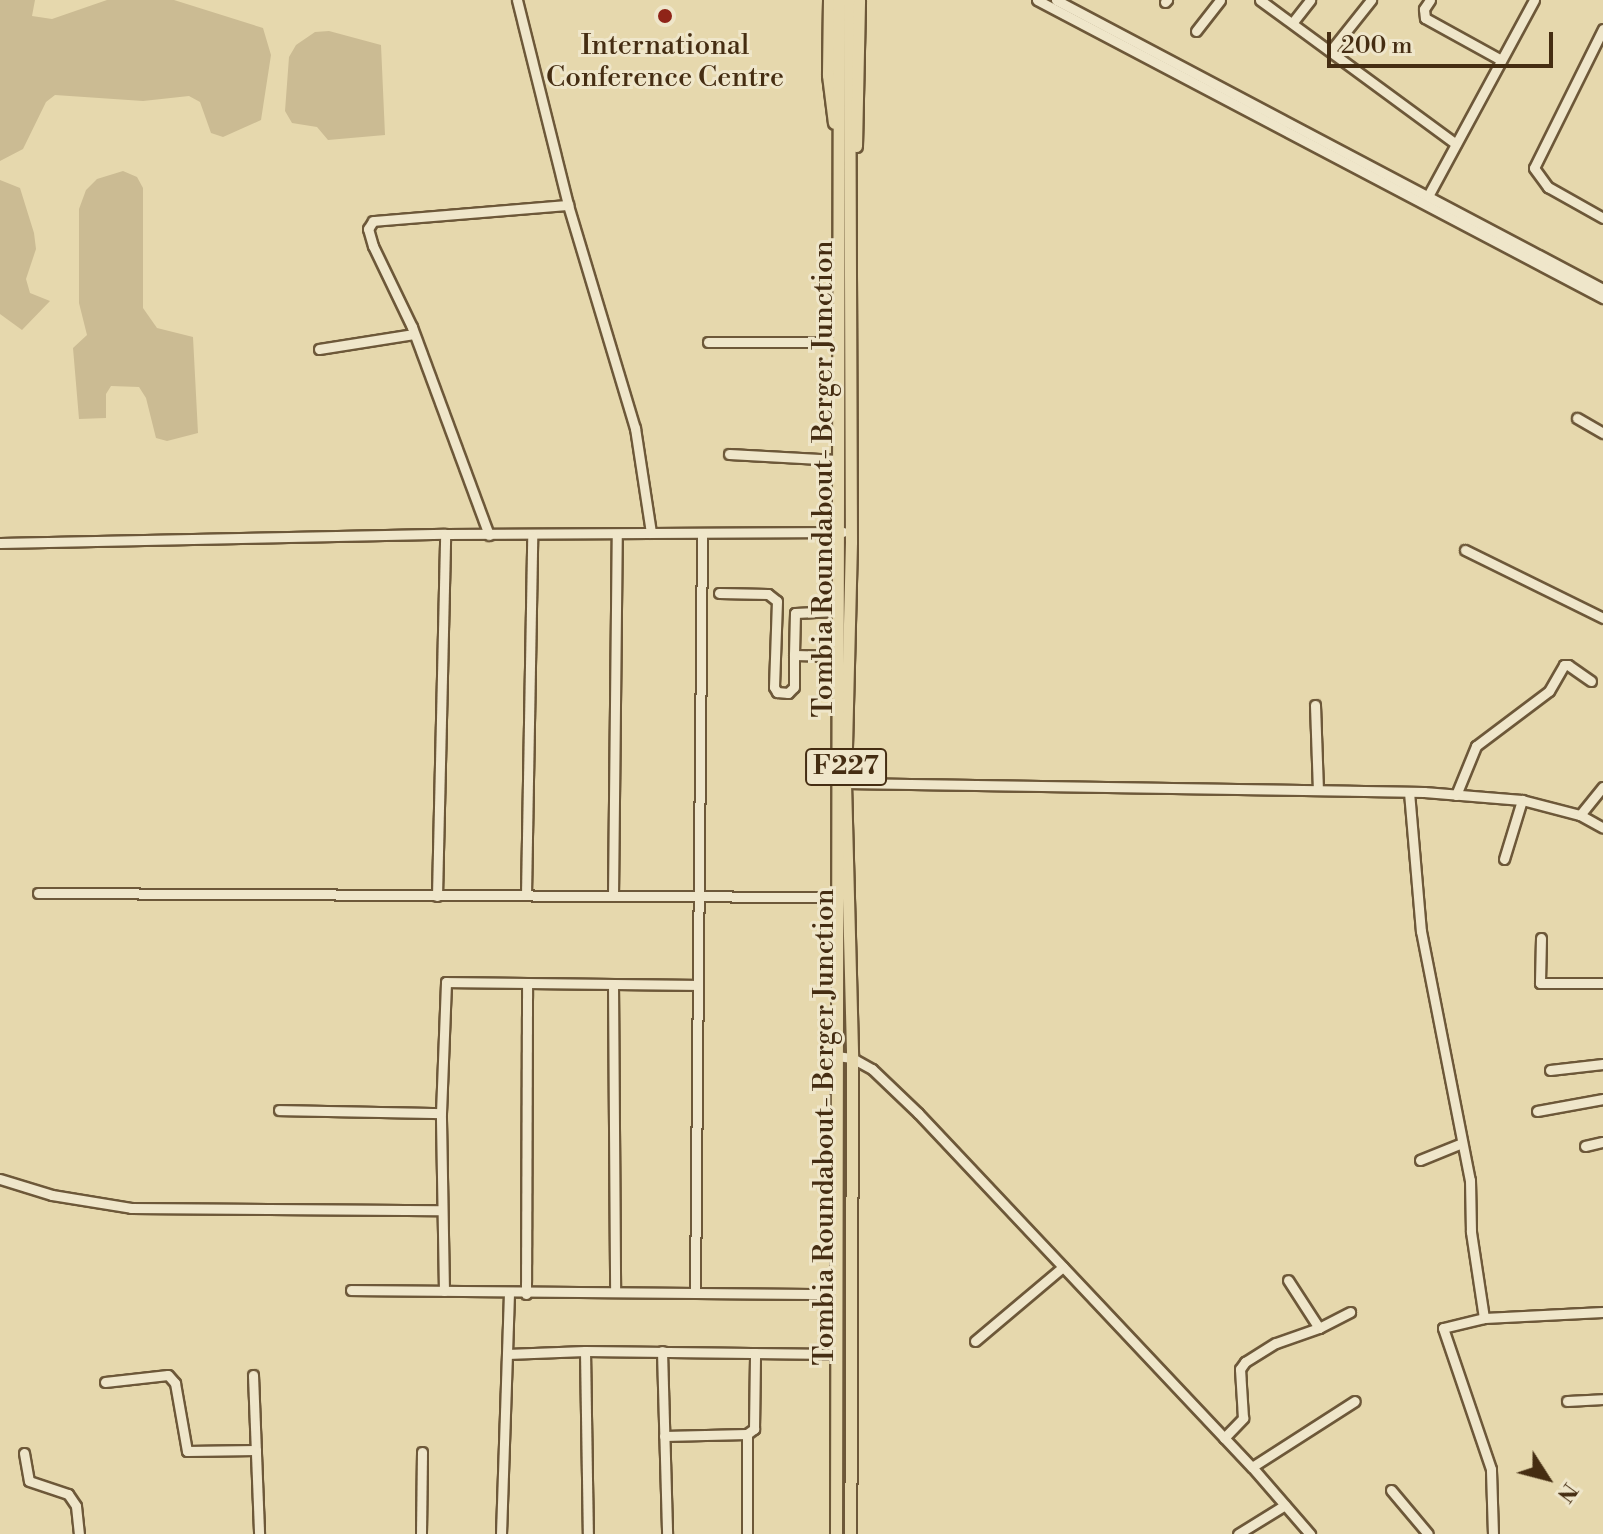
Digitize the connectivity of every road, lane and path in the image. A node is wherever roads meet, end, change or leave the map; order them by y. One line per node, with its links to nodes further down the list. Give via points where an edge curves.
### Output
1 (517, 0): 20 (street)
2 (841, 0): 19 (main road, Tombia Roundabout- Berger Junction / F227); 26 (main road, Tombia Roundabout- Berger Junction / F227, via 830,102 839,144)
3 (859, 0): 19 (main road, via 857,143)
4 (1037, 0): 23 (street)
5 (1056, 0): 18 (street)
6 (1220, 0): 14 (street)
7 (1260, 0): 12 (street)
8 (1310, 0): 12 (street)
9 (1371, 0): 15 (street)
10 (1430, 0): 16 (street, via 1425,18)
11 (1534, 0): 16 (street)
12 (1293, 22): 15 (street)
13 (1603, 29): 21 (street, via 1534,168 1548,187)
14 (1196, 31)
15 (1332, 49): 17 (street)
16 (1501, 60): 17 (street)
17 (1456, 144): 18 (street)
18 (1428, 196): 22 (street)
19 (850, 197): 34 (main road, Tombia Roundabout- Berger Junction / F227)
20 (568, 205): 24 (street, via 373,221 368,229 373,246); 33 (street, via 635,428)
21 (1603, 218)
22 (1603, 289)
23 (1603, 298)
24 (414, 334): 27 (street); 37 (street)
25 (708, 342): 26 (street)
26 (838, 342): 31 (main road, Tombia Roundabout- Berger Junction / F227)
27 (319, 349)
28 (1577, 418): 29 (street)
29 (1603, 433)
30 (729, 454): 31 (street)
31 (838, 460): 32 (main road, Tombia Roundabout- Berger Junction / F227)
32 (837, 532): 34 (street); 39 (street); 44 (main road, Tombia Roundabout- Berger Junction / F227)
33 (651, 533): 36 (street); 39 (street)
34 (851, 533): 51 (main road, Tombia Roundabout- Berger Junction / F227)
35 (445, 534): 37 (street); 40 (street); 63 (street)
36 (617, 534): 38 (street); 64 (street)
37 (489, 535): 38 (street)
38 (532, 535): 61 (street)
39 (702, 535): 62 (street)
40 (0, 543)
41 (1465, 550): 46 (street)
42 (719, 593): 43 (street, via 768,594)
43 (777, 601): 45 (street); 47 (street, via 777,692 788,693 794,687)
44 (837, 611): 45 (street); 48 (main road, Tombia Roundabout- Berger Junction / F227)
45 (795, 613): 47 (street)
46 (1603, 618)
47 (794, 655): 48 (street)
48 (838, 656): 65 (main road, Tombia Roundabout- Berger Junction / F227)
49 (1591, 681): 55 (street, via 1564,665 1549,691 1482,739 1468,758)
50 (1315, 705): 53 (street)
51 (845, 783): 53 (street); 72 (main road, Tombia Roundabout- Berger Junction / F227)
52 (1603, 787): 57 (street)
53 (1318, 789): 54 (street)
54 (1409, 792): 55 (street); 80 (street, via 1421,931)
55 (1456, 795): 56 (street)
56 (1522, 800): 57 (street); 59 (street)
57 (1580, 815): 58 (street)
58 (1603, 828)
59 (1504, 859)
60 (38, 893): 63 (street)
61 (526, 895): 63 (street); 64 (street)
62 (700, 895): 64 (street); 65 (street); 70 (street)
63 (437, 896)
64 (613, 896)
65 (836, 897): 71 (main road, Tombia Roundabout- Berger Junction / F227)
66 (1541, 938): 67 (street, via 1540,983)
67 (1603, 983)
68 (527, 984): 69 (street); 78 (street, via 446,982); 92 (street)
69 (613, 984): 70 (street); 89 (street)
70 (697, 985): 90 (street)
71 (837, 1056): 72 (street); 93 (main road, Tombia Roundabout- Berger Junction / F227)
72 (852, 1058): 85 (street, via 872,1069 918,1113); 126 (main road, Tombia Roundabout- Berger Junction / F227)
73 (1603, 1064): 74 (street)
74 (1550, 1070)
75 (1603, 1099): 77 (street)
76 (279, 1110): 78 (street)
77 (1537, 1111)
78 (441, 1113): 84 (street)
79 (1603, 1142): 81 (street)
80 (1462, 1143): 82 (street); 96 (street)
81 (1585, 1146)
82 (1420, 1160)
83 (0, 1179): 84 (street, via 52,1195 131,1208)
84 (440, 1210): 88 (street)
85 (1063, 1267): 98 (street); 111 (street)
86 (1288, 1280): 97 (street)
87 (351, 1290): 88 (street)
88 (444, 1291): 91 (street)
89 (615, 1292): 90 (street); 92 (street)
90 (695, 1292): 93 (street)
91 (509, 1293): 92 (street); 102 (street)
92 (526, 1294)
93 (836, 1294): 103 (main road, Tombia Roundabout- Berger Junction / F227)
94 (1350, 1312): 97 (street)
95 (1603, 1312): 96 (street)
96 (1484, 1318): 130 (street, via 1448,1325 1442,1335 1491,1469)
97 (1319, 1328): 111 (street, via 1276,1343 1245,1362 1240,1369 1243,1418)
98 (975, 1341)
99 (585, 1351): 100 (street); 102 (street); 122 (street)
100 (662, 1351): 101 (street); 110 (street)
101 (755, 1353): 103 (street); 109 (street, via 754,1429)
102 (507, 1354): 121 (street)
103 (835, 1354): 125 (main road, Tombia Roundabout- Berger Junction / F227)
104 (253, 1375): 112 (street)
105 (105, 1382): 112 (street, via 168,1375 175,1383 187,1451)
106 (1603, 1399): 108 (street)
107 (1355, 1401): 115 (street)
108 (1567, 1401)
109 (747, 1434): 110 (street); 124 (street)
110 (664, 1436): 123 (street)
111 (1224, 1438): 115 (street)
112 (256, 1450): 119 (street)
113 (422, 1452): 120 (street)
114 (24, 1453): 118 (street, via 29,1481 68,1494 76,1506)
115 (1252, 1467): 117 (street)
116 (1391, 1490): 129 (street)
117 (1285, 1505): 127 (street); 128 (street)
118 (79, 1534)
119 (259, 1534)
120 (421, 1534)
121 (501, 1534)
122 (588, 1534)
123 (667, 1534)
124 (747, 1534)
125 (836, 1534)
126 (850, 1534)
127 (1238, 1534)
128 (1310, 1534)
129 (1428, 1534)
130 (1493, 1534)

